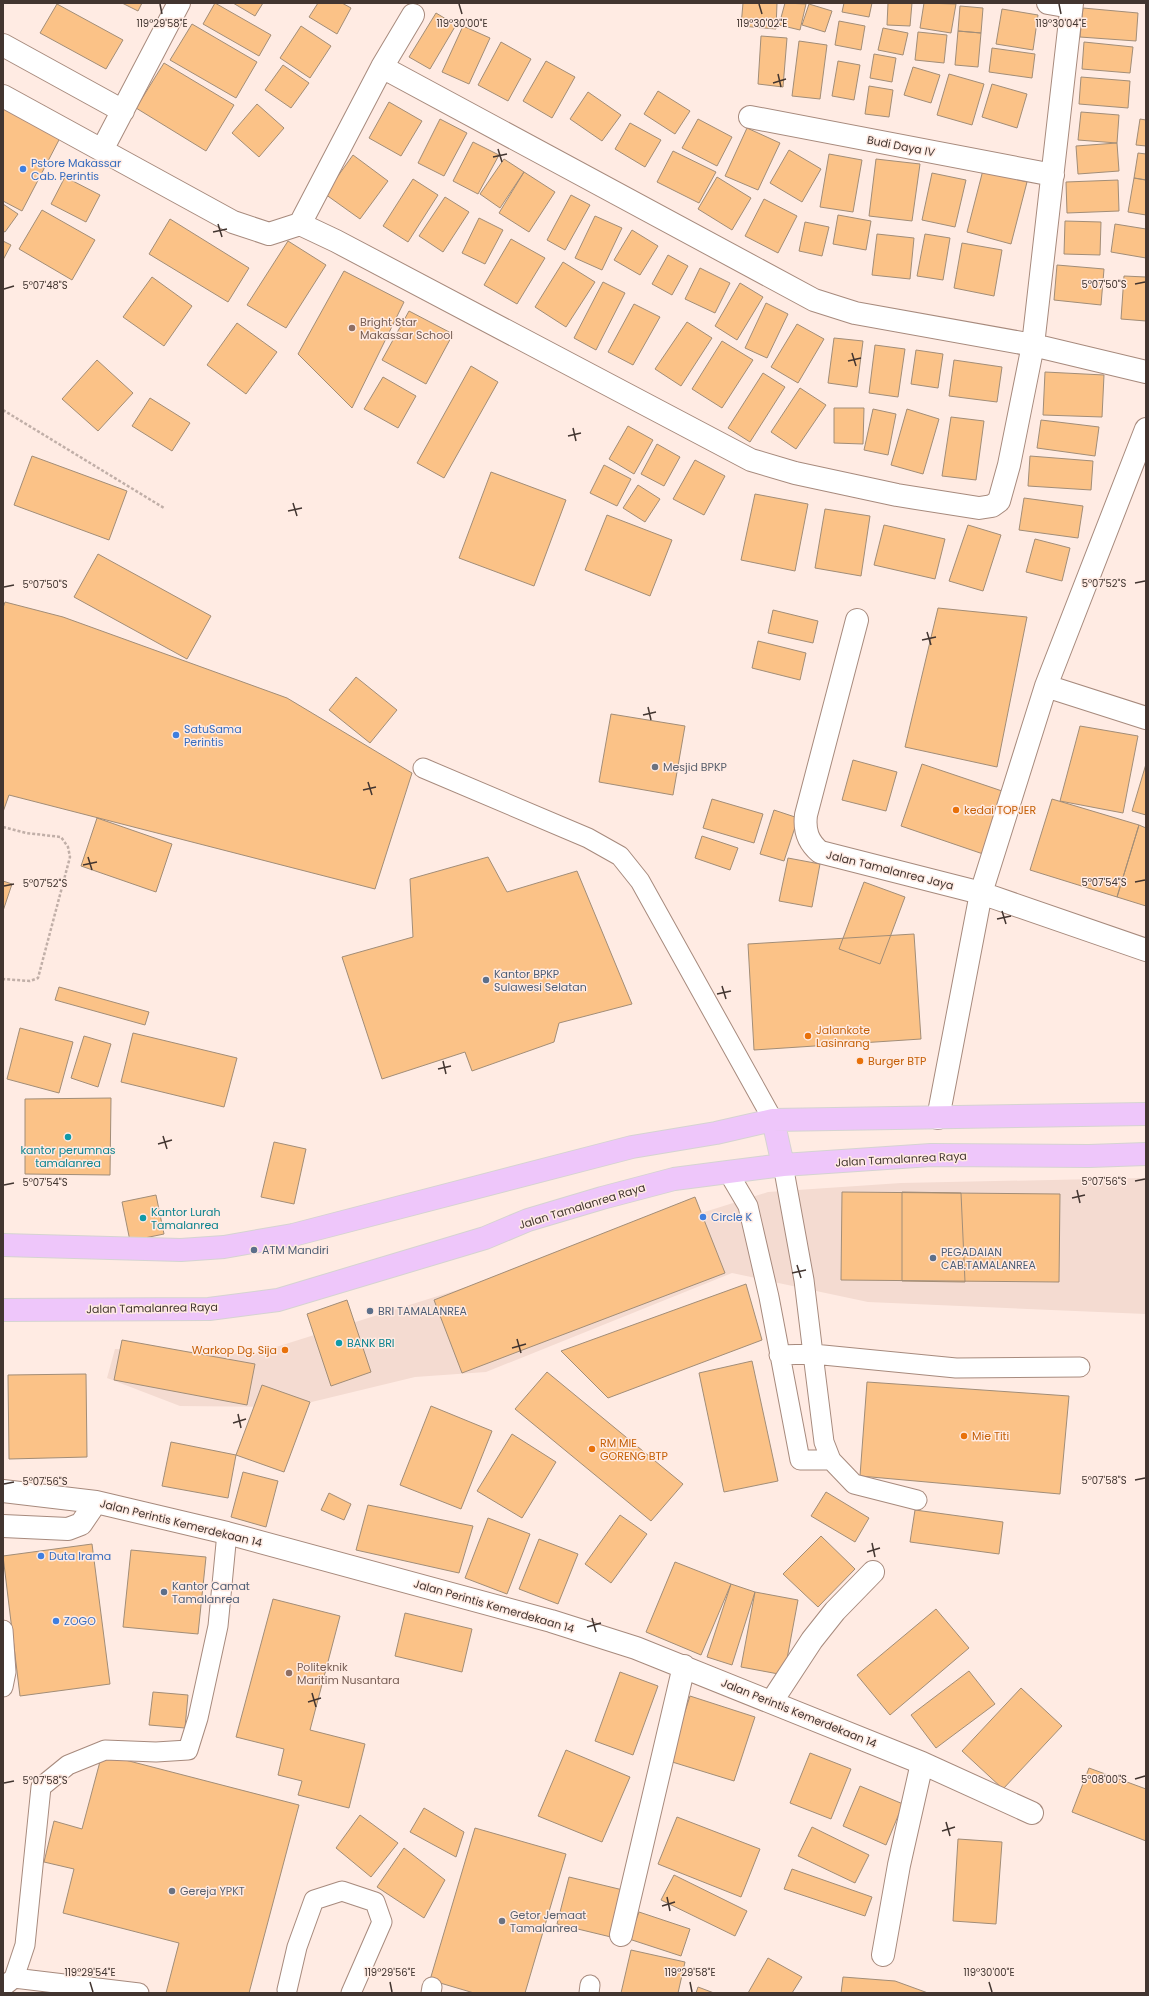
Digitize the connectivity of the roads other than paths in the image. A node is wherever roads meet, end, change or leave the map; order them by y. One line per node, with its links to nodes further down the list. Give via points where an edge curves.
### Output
1 (179, 3): 8 (street)
2 (1048, 3): 3 (street)
3 (1072, 5): 11 (street)
4 (413, 15): 6 (street)
5 (3, 45): 8 (street)
6 (382, 67): 12 (street); 13 (street, via 814,300 855,313)
7 (3, 96): 10 (street)
8 (123, 111): 10 (street)
9 (750, 117): 11 (street, Budi Daya IV)
10 (102, 150): 12 (street, via 233,222 269,234)
11 (1053, 175): 13 (street)
12 (300, 224): 13 (street, via 751,460 795,473 965,507 992,506 1000,497 1010,465)
13 (1033, 345): 14 (street)
14 (1146, 372)
15 (1146, 429): 17 (street)
16 (857, 620): 20 (street, Jalan Tamalanrea Jaya, via 806,815 805,825 809,842 820,852)
17 (1046, 686): 18 (street); 20 (street)
18 (1146, 718)
19 (423, 768): 24 (lane, via 588,838 620,856 640,881)
20 (981, 893): 21 (street, Jalan Tamalanrea Jaya); 23 (street)
21 (1146, 950)
22 (1146, 1114): 23 (main road)
23 (938, 1118): 24 (main road)
24 (773, 1120): 26 (main road); 28 (main road, via 716,1133 632,1147 293,1234 224,1246 181,1250)
25 (1146, 1154): 26 (main road, Jalan Tamalanrea Raya, via 931,1155)
26 (783, 1165): 27 (main road, Jalan Tamalanrea Raya); 30 (lane, via 804,1280)
27 (728, 1172): 29 (main road, Jalan Tamalanrea Raya, via 674,1179 602,1198 528,1220 485,1238 278,1300 201,1309); 31 (lane, via 748,1206)
28 (3, 1245)
29 (3, 1310)
30 (813, 1354): 31 (lane); 32 (lane, via 956,1368); 33 (lane, via 824,1442)
31 (779, 1355): 33 (lane, via 800,1460)
32 (1080, 1367)
33 (831, 1460): 35 (lane, via 854,1484)
34 (3, 1491): 36 (street, Jalan Perintis Kemerdekaan 14)
35 (917, 1500)
36 (96, 1502): 37 (street, via 81,1524 68,1530); 38 (street, Jalan Perintis Kemerdekaan 14)
37 (3, 1526)
38 (228, 1533): 41 (street, Jalan Perintis Kemerdekaan 14, via 551,1621); 48 (lane, via 218,1626 198,1718 188,1750 105,1750 68,1765 41,1787 25,1945)
39 (873, 1572): 43 (street, via 835,1611)
40 (3, 1630): 42 (lane, via 6,1672)
41 (684, 1666): 43 (street, Jalan Perintis Kemerdekaan 14); 46 (street)
42 (3, 1687)
43 (772, 1701): 44 (street, Jalan Perintis Kemerdekaan 14)
44 (922, 1763): 45 (street, Jalan Perintis Kemerdekaan 14); 47 (street, via 899,1865)
45 (1032, 1812)
46 (621, 1935)
47 (883, 1955)
48 (8, 1983): 50 (lane)
49 (287, 1990): 51 (lane, via 297,1946 314,1900 342,1891 375,1902 382,1922)
50 (139, 1993)
51 (351, 1993)

